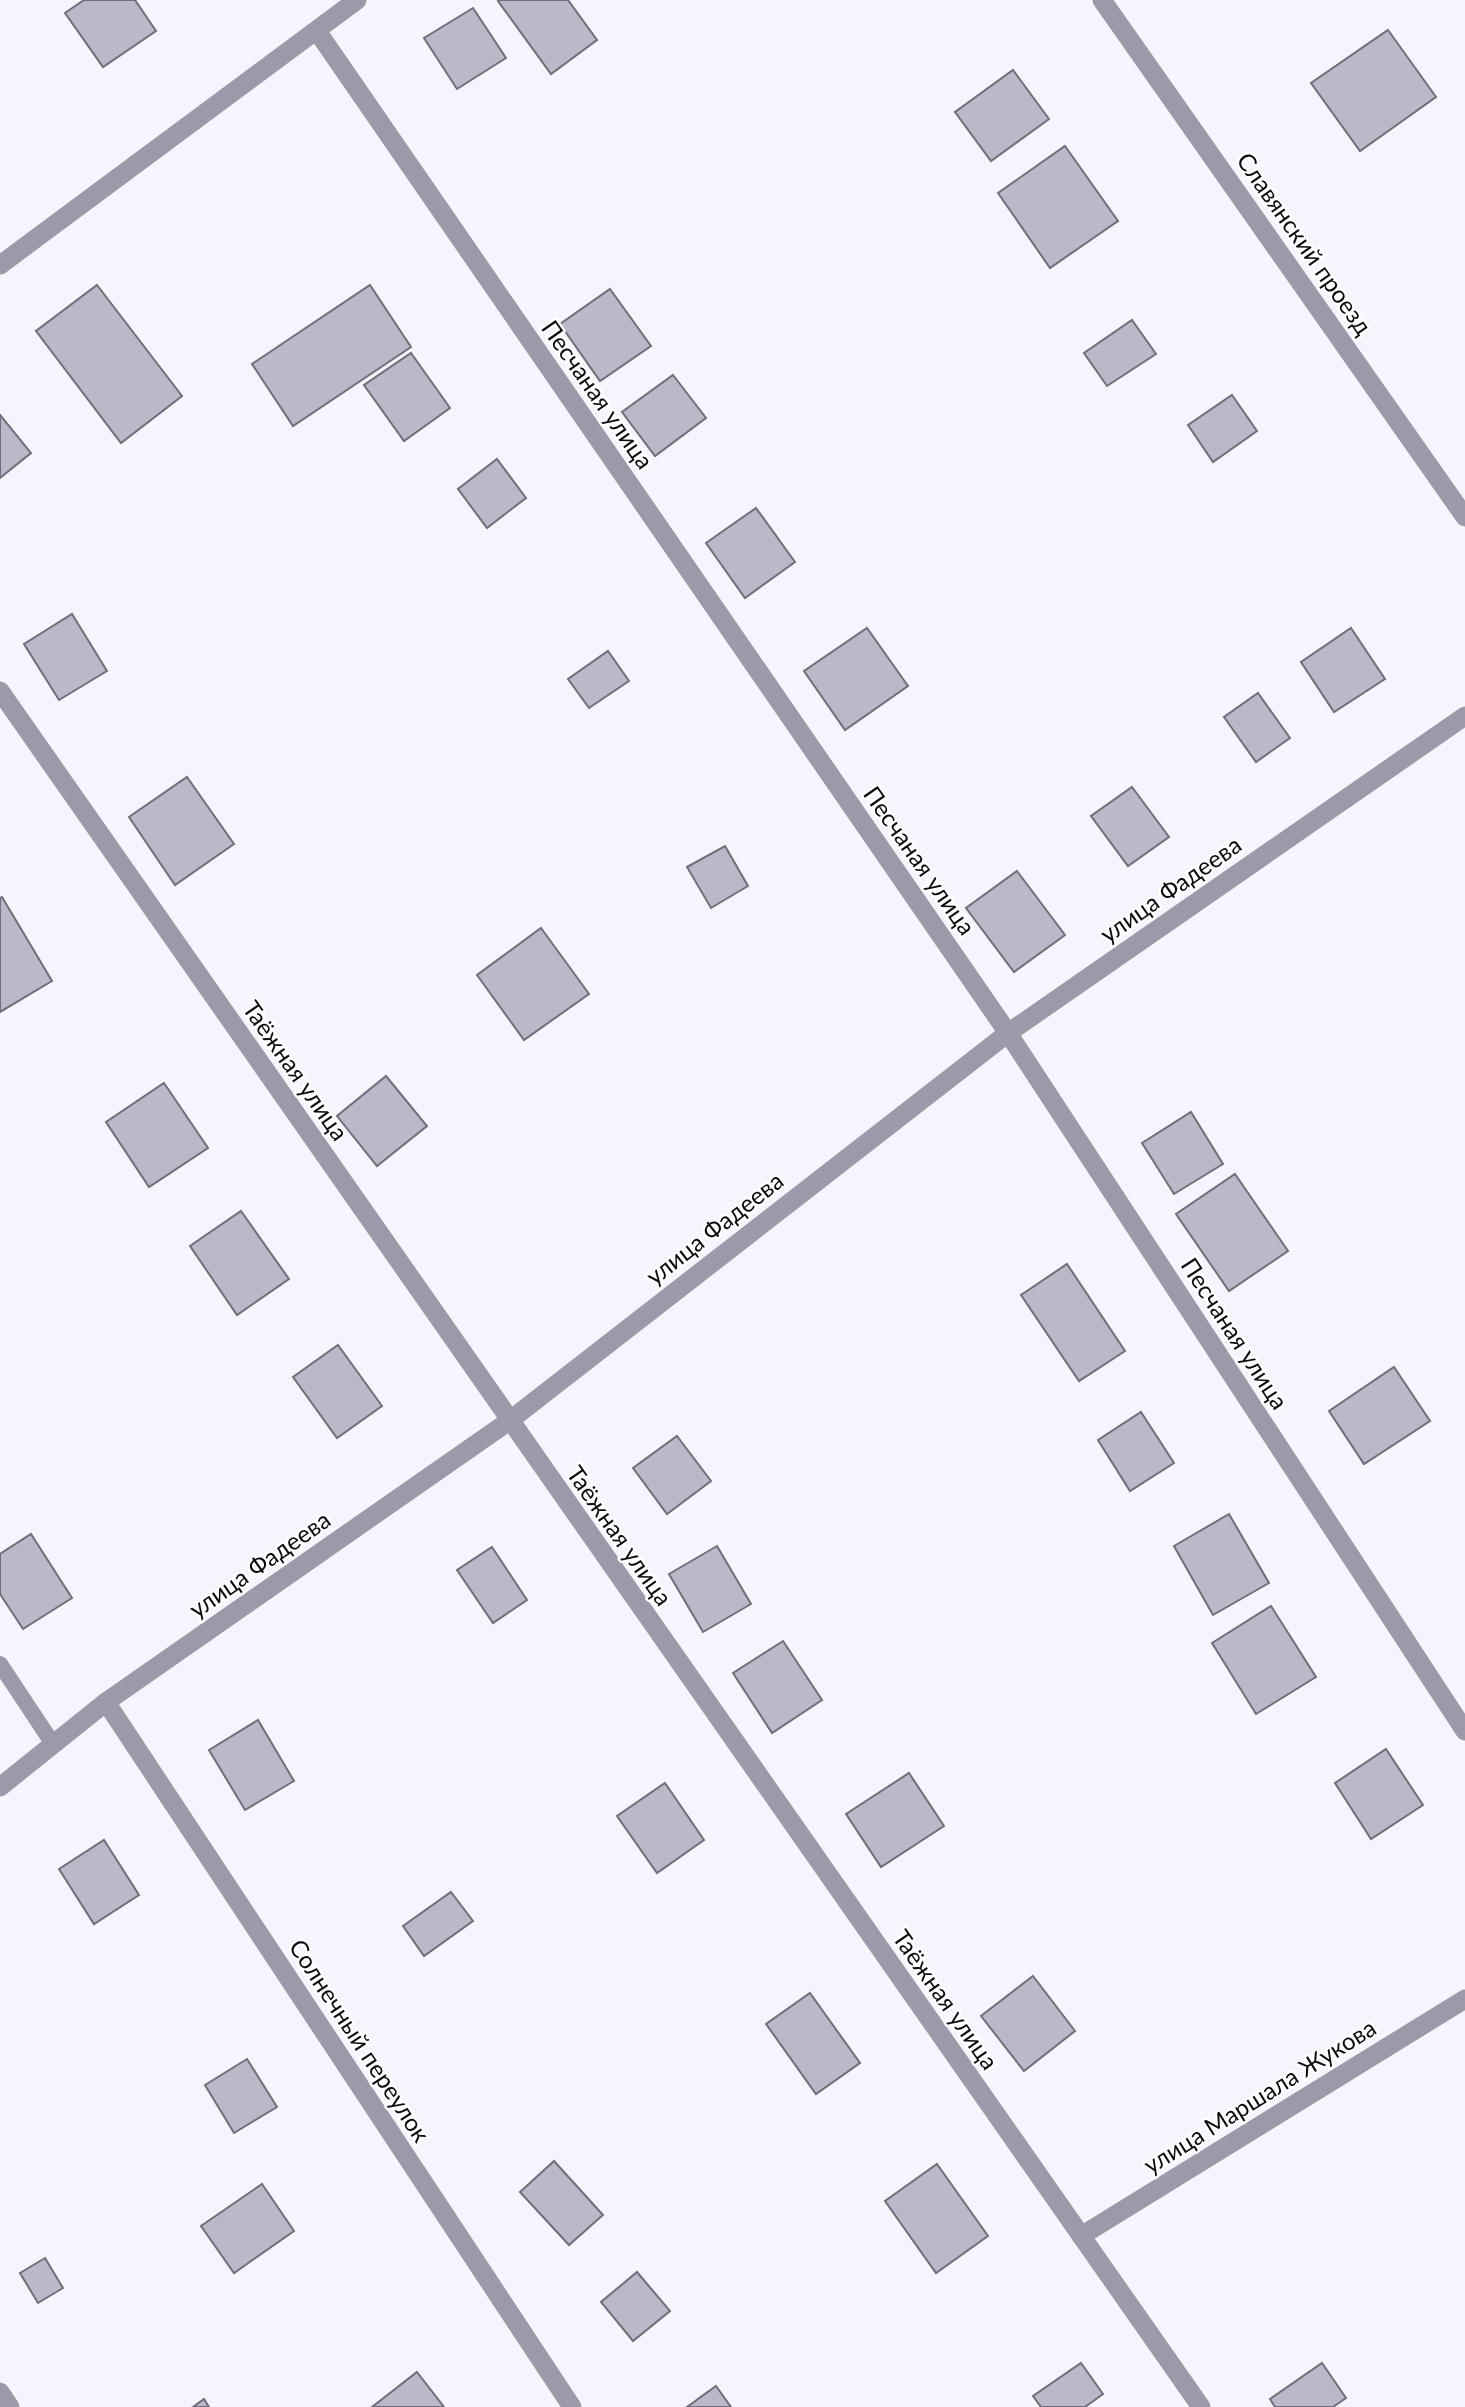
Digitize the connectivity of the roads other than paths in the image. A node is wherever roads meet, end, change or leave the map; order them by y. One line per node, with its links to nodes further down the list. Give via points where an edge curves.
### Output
1 (358, 0): 3 (street)
2 (1102, 0): 5 (street, Славянский проезд)
3 (317, 31): 4 (street); 8 (street, Песчаная улица)
4 (0, 265)
5 (1465, 517)
6 (0, 691): 9 (street, Таёжная улица)
7 (1465, 716): 8 (street, улица Фадеева)
8 (1008, 1032): 9 (street, улица Фадеева); 12 (street, Песчаная улица)
9 (509, 1421): 11 (street, улица Фадеева); 16 (street, Таёжная улица)
10 (0, 1664): 13 (lane)
11 (106, 1702): 13 (street, улица Фадеева); 19 (street, Солнечный переулок)
12 (1465, 1731)
13 (53, 1744): 14 (street, улица Фадеева)
14 (0, 1787)
15 (1465, 1999): 16 (street, улица Маршала Жукова)
16 (1081, 2236): 20 (street, Таёжная улица)
17 (0, 2392): 18 (street)
18 (10, 2407)
19 (572, 2407)
20 (1201, 2407)

